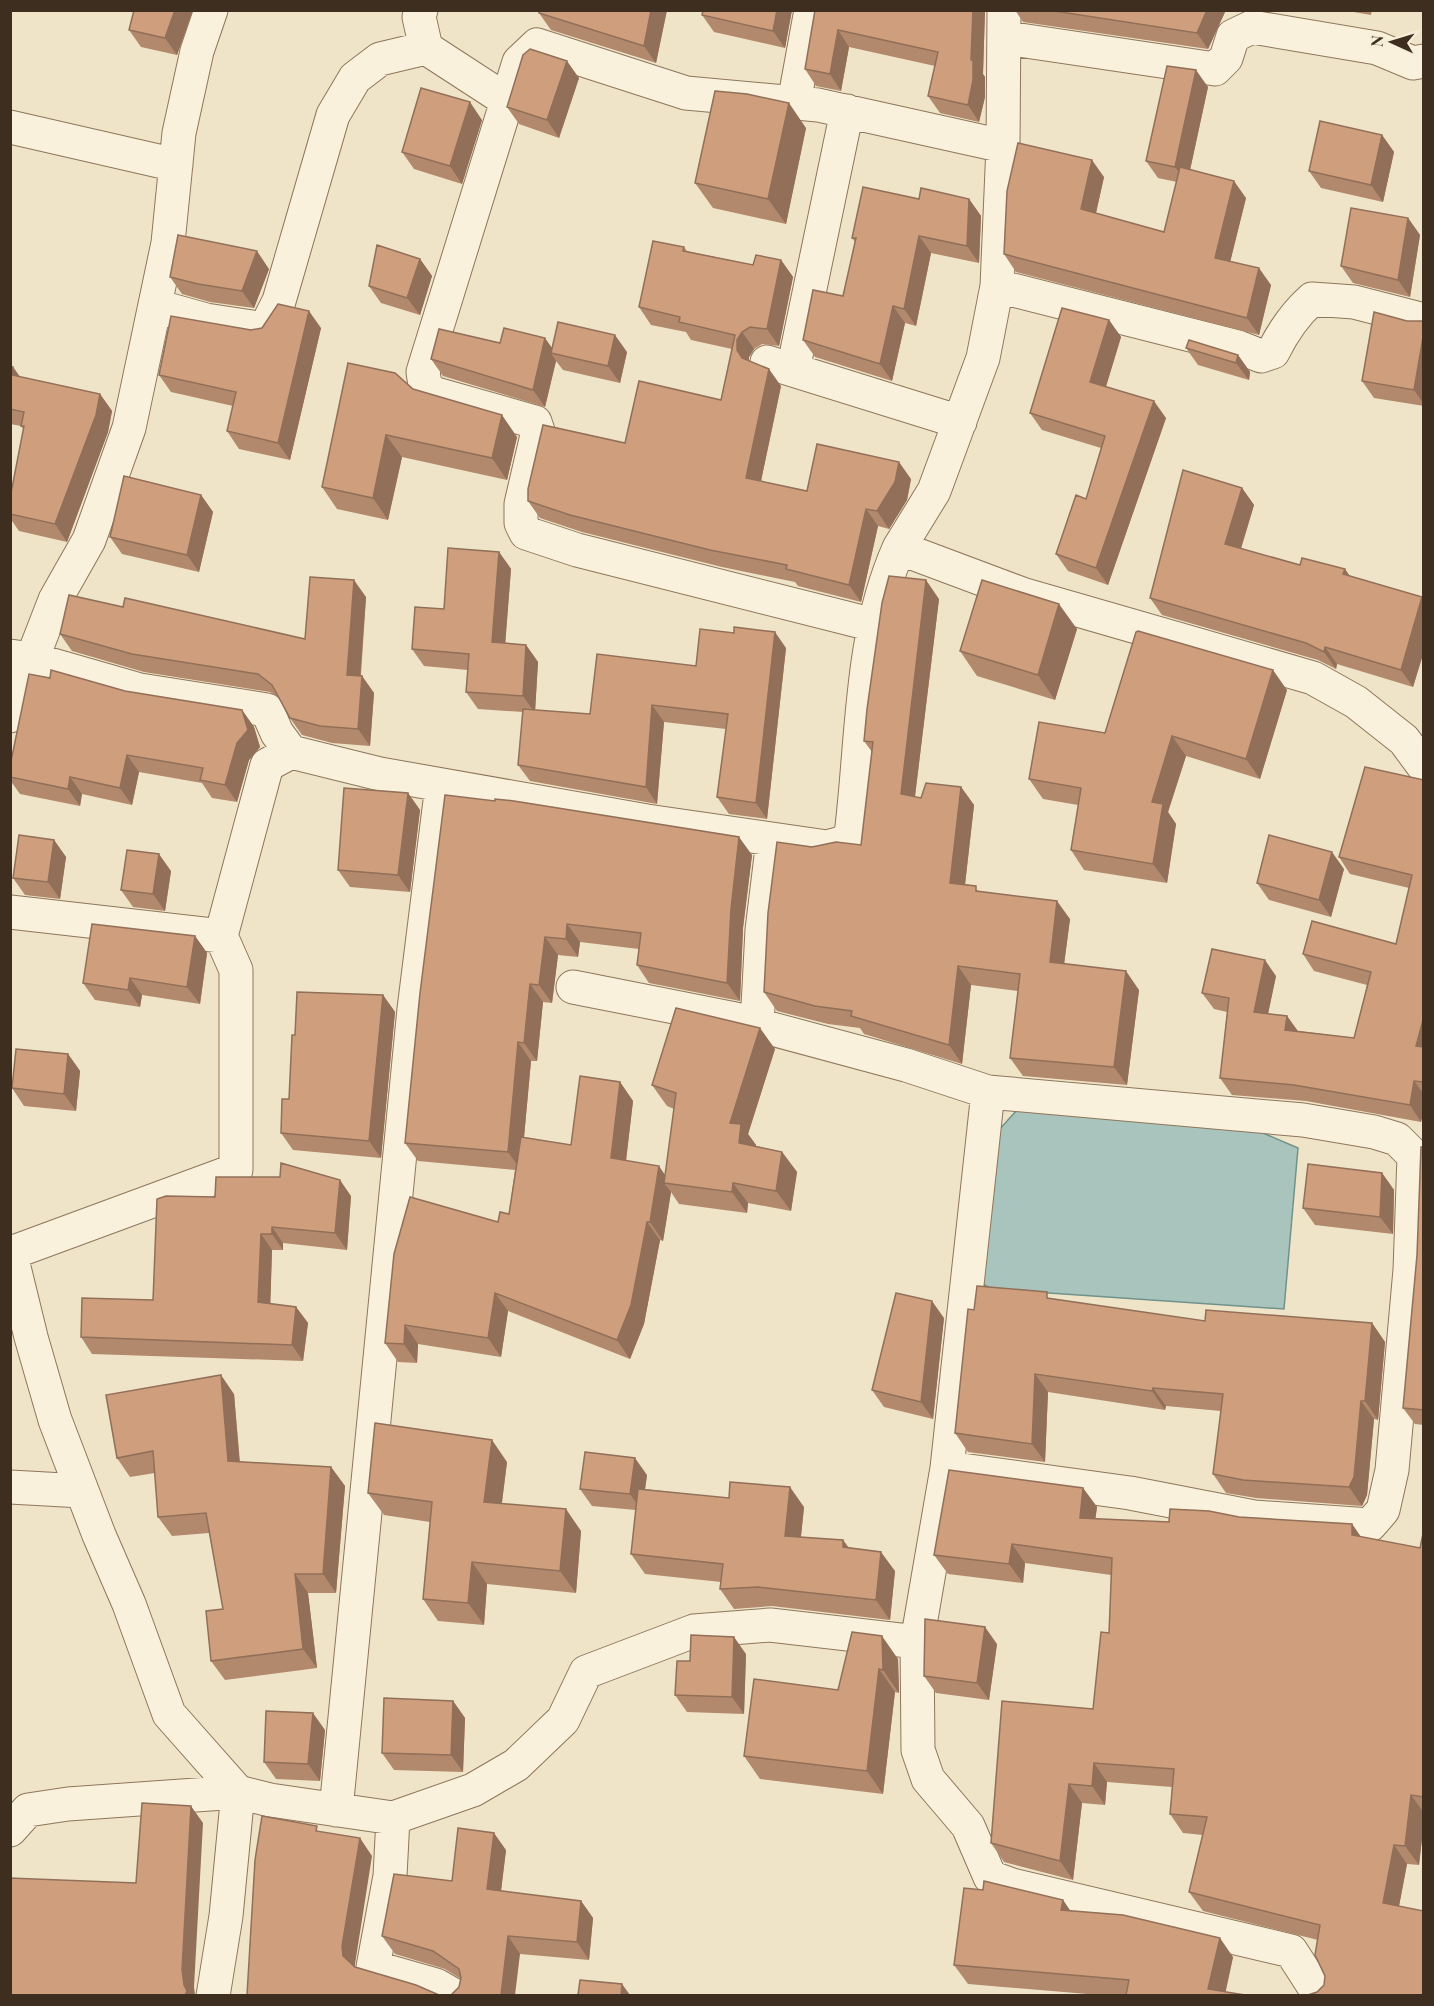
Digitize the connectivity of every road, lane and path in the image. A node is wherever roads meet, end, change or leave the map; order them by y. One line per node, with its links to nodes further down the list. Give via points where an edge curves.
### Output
1 (211, 10): 12 (street, via 197,51)
2 (421, 10): 5 (street)
3 (811, 10): 8 (street)
4 (1005, 24): 6 (street, via 1215,69 1226,58 1233,36 1251,27 1377,48 1413,63); 11 (street)
5 (426, 48): 7 (street); 14 (street, via 380,59 355,78 333,115 279,301 265,329 206,320)
6 (1424, 61)
7 (506, 100): 8 (street, via 519,62 537,45 686,93); 18 (street, via 423,372 425,385 433,393 535,422 538,431 521,504 521,524 526,532 578,550)
8 (794, 103): 9 (street)
9 (847, 111): 11 (street); 16 (street, via 780,366)
10 (10, 127): 12 (street)
11 (1003, 146): 13 (street)
12 (176, 165): 14 (street, via 168,243)
13 (996, 286): 15 (street, via 1261,356 1273,352 1300,309 1312,300 1354,302); 16 (street, via 983,358)
14 (156, 306): 19 (street, via 129,428 89,540)
15 (1424, 320)
16 (960, 422): 17 (street, via 934,491)
17 (899, 548): 18 (street, via 884,583); 22 (street, via 1022,594 1314,678 1356,702 1404,740)
18 (874, 626): 24 (street, via 859,732 851,835 842,843 827,847)
19 (21, 658): 20 (street); 21 (street, via 140,690 267,710)
20 (10, 716)
21 (291, 753): 23 (street); 26 (street, via 267,765)
22 (1424, 767)
23 (442, 785): 24 (street); 36 (street, via 414,1009)
24 (773, 840): 28 (street, via 762,930)
25 (10, 912): 26 (street)
26 (221, 936): 30 (street, via 236,970 236,1170)
27 (573, 987): 28 (street)
28 (757, 1025): 29 (street, via 906,1065)
29 (988, 1092): 31 (street); 31 (street, via 1303,1120 1374,1132 1405,1145 1414,1156 1411,1236 1392,1470 1383,1510 1370,1525 1254,1517 1130,1493)
30 (11, 1252): 33 (street, via 55,1420)
31 (947, 1468): 34 (street)
32 (10, 1487): 33 (street)
33 (82, 1491): 35 (street, via 169,1714)
34 (917, 1642): 37 (street, via 770,1625 694,1631 586,1672 562,1720 516,1765 473,1790); 41 (street, via 918,1750 928,1779 968,1826 990,1877 1291,1951)
35 (238, 1792): 36 (street); 38 (street, via 28,1810); 39 (street, via 226,1916)
36 (336, 1810): 37 (street)
37 (393, 1818): 40 (street, via 390,1876 373,1967 436,1985)
38 (10, 1830)
39 (213, 1995)
40 (455, 1995)
41 (1320, 1995)

